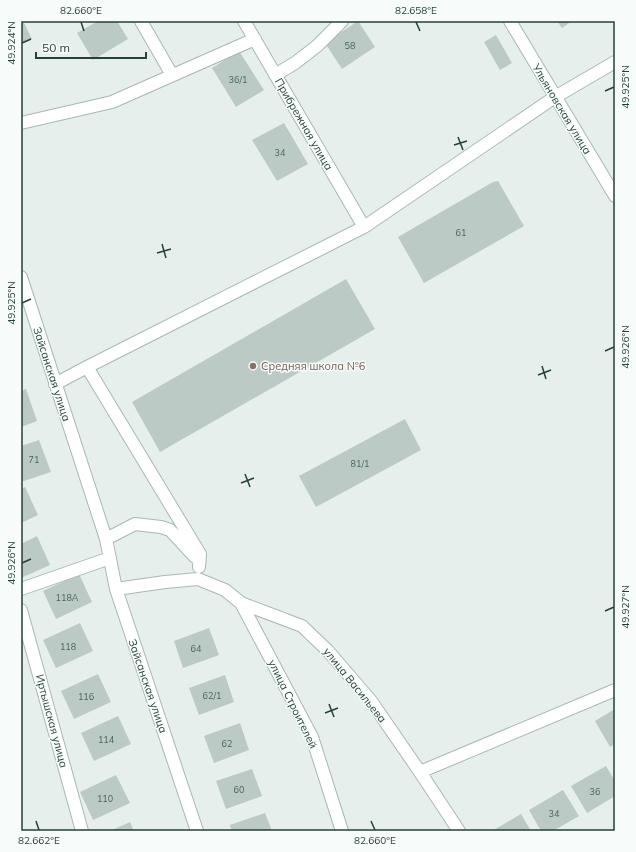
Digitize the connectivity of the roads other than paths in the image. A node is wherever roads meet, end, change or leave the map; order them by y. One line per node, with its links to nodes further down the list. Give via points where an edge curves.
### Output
1 (141, 21): 7 (street)
2 (244, 21): 5 (street, Прибрежная улица)
3 (342, 21): 8 (street, via 296,63)
4 (510, 21): 9 (street, Ульяновская улица)
5 (255, 39): 7 (street); 8 (street, Прибрежная улица)
6 (615, 62): 9 (street)
7 (172, 75): 10 (street, via 112,102)
8 (275, 75): 12 (street, Прибрежная улица)
9 (555, 97): 11 (street, Ульяновская улица); 12 (street)
10 (21, 123)
11 (615, 196)
12 (364, 227): 14 (street)
13 (21, 277): 15 (street, Зайсанская улица)
14 (87, 367): 15 (street); 18 (street, via 200,554)
15 (55, 384): 16 (street, Зайсанская улица)
16 (106, 539): 17 (street, Зайсанская улица); 18 (street, via 135,524 161,527 170,530 195,556)
17 (110, 558): 20 (street); 21 (street, Зайсанская улица)
18 (199, 567): 19 (street)
19 (198, 579): 21 (street, улица Васильева); 22 (street, улица Васильева, via 225,590)
20 (21, 589)
21 (116, 589): 27 (street, Зайсанская улица)
22 (241, 603): 25 (street, улица Васильева, via 302,626 328,651 371,701); 28 (street, улица Строителей, via 312,737)
23 (21, 610): 26 (street, Иртышская улица)
24 (615, 690): 25 (street)
25 (420, 772): 29 (street, улица Васильева)
26 (82, 831)
27 (197, 831)
28 (342, 831)
29 (459, 831)

